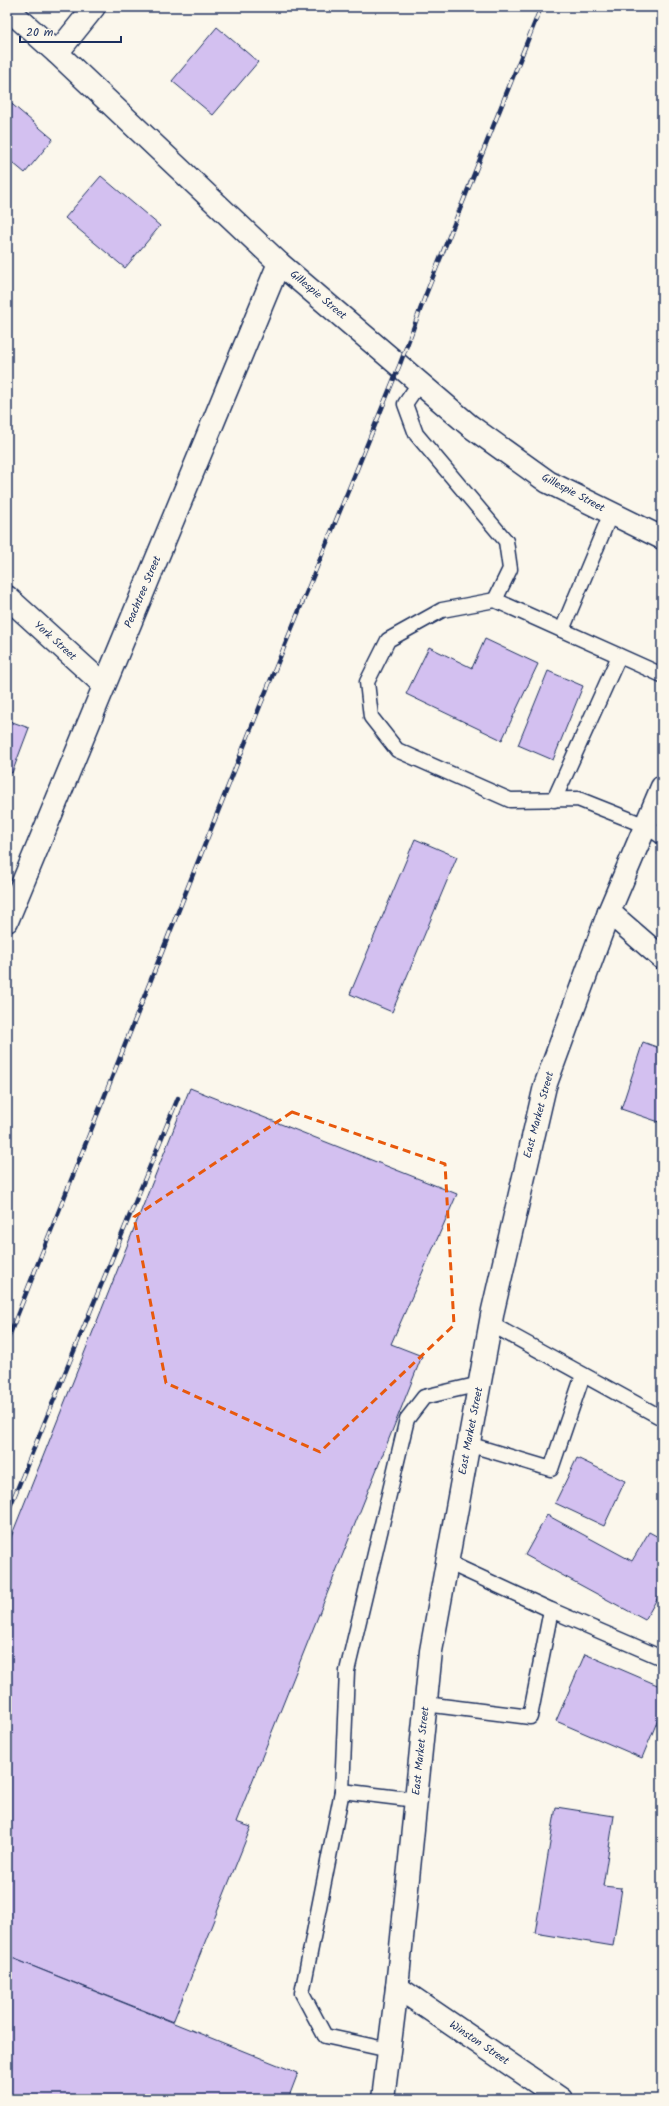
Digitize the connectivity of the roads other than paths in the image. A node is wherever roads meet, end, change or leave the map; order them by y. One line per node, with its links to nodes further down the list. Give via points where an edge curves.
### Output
1 (94, 7): 3 (street)
2 (7, 8): 3 (street, Gillespie Street)
3 (57, 53): 4 (street, Gillespie Street)
4 (279, 263): 5 (street, Gillespie Street); 13 (street, Peachtree Street)
5 (420, 382): 6 (street, Gillespie Street, via 470,426 548,482); 9 (lane, via 405,404 416,434 506,541 510,569)
6 (611, 513): 7 (street, Gillespie Street); 10 (lane)
7 (662, 538)
8 (7, 597): 13 (street, York Street)
9 (495, 600): 10 (lane); 15 (lane, via 442,610 388,640 367,682 371,717 397,750 510,800)
10 (562, 630): 11 (lane)
11 (619, 656): 12 (lane); 15 (lane)
12 (662, 675)
13 (104, 685): 18 (street, Peachtree Street)
14 (662, 787): 16 (street, East Market Street)
15 (554, 800): 16 (lane, via 578,799)
16 (654, 832): 17 (street, East Market Street)
17 (609, 912): 19 (street); 20 (street, East Market Street, via 545,1086)
18 (7, 921)
19 (662, 958)
20 (491, 1324): 21 (lane); 22 (street, East Market Street)
21 (583, 1375): 23 (lane); 24 (lane, via 551,1469)
22 (480, 1384): 24 (street, East Market Street); 29 (lane, via 424,1397 407,1419 347,1671)
23 (662, 1418)
24 (468, 1444): 25 (street, East Market Street)
25 (447, 1562): 26 (lane); 28 (street, East Market Street, via 431,1651)
26 (551, 1610): 27 (lane); 28 (lane, via 530,1717)
27 (662, 1658)
28 (425, 1704): 30 (street, East Market Street)
29 (342, 1791): 30 (lane); 32 (lane, via 302,1993 325,2036)
30 (416, 1800): 31 (street, East Market Street)
31 (397, 1987): 32 (street, East Market Street); 34 (street, Winston Street)
32 (389, 2050): 33 (street, East Market Street)
33 (383, 2099)
34 (560, 2099)

